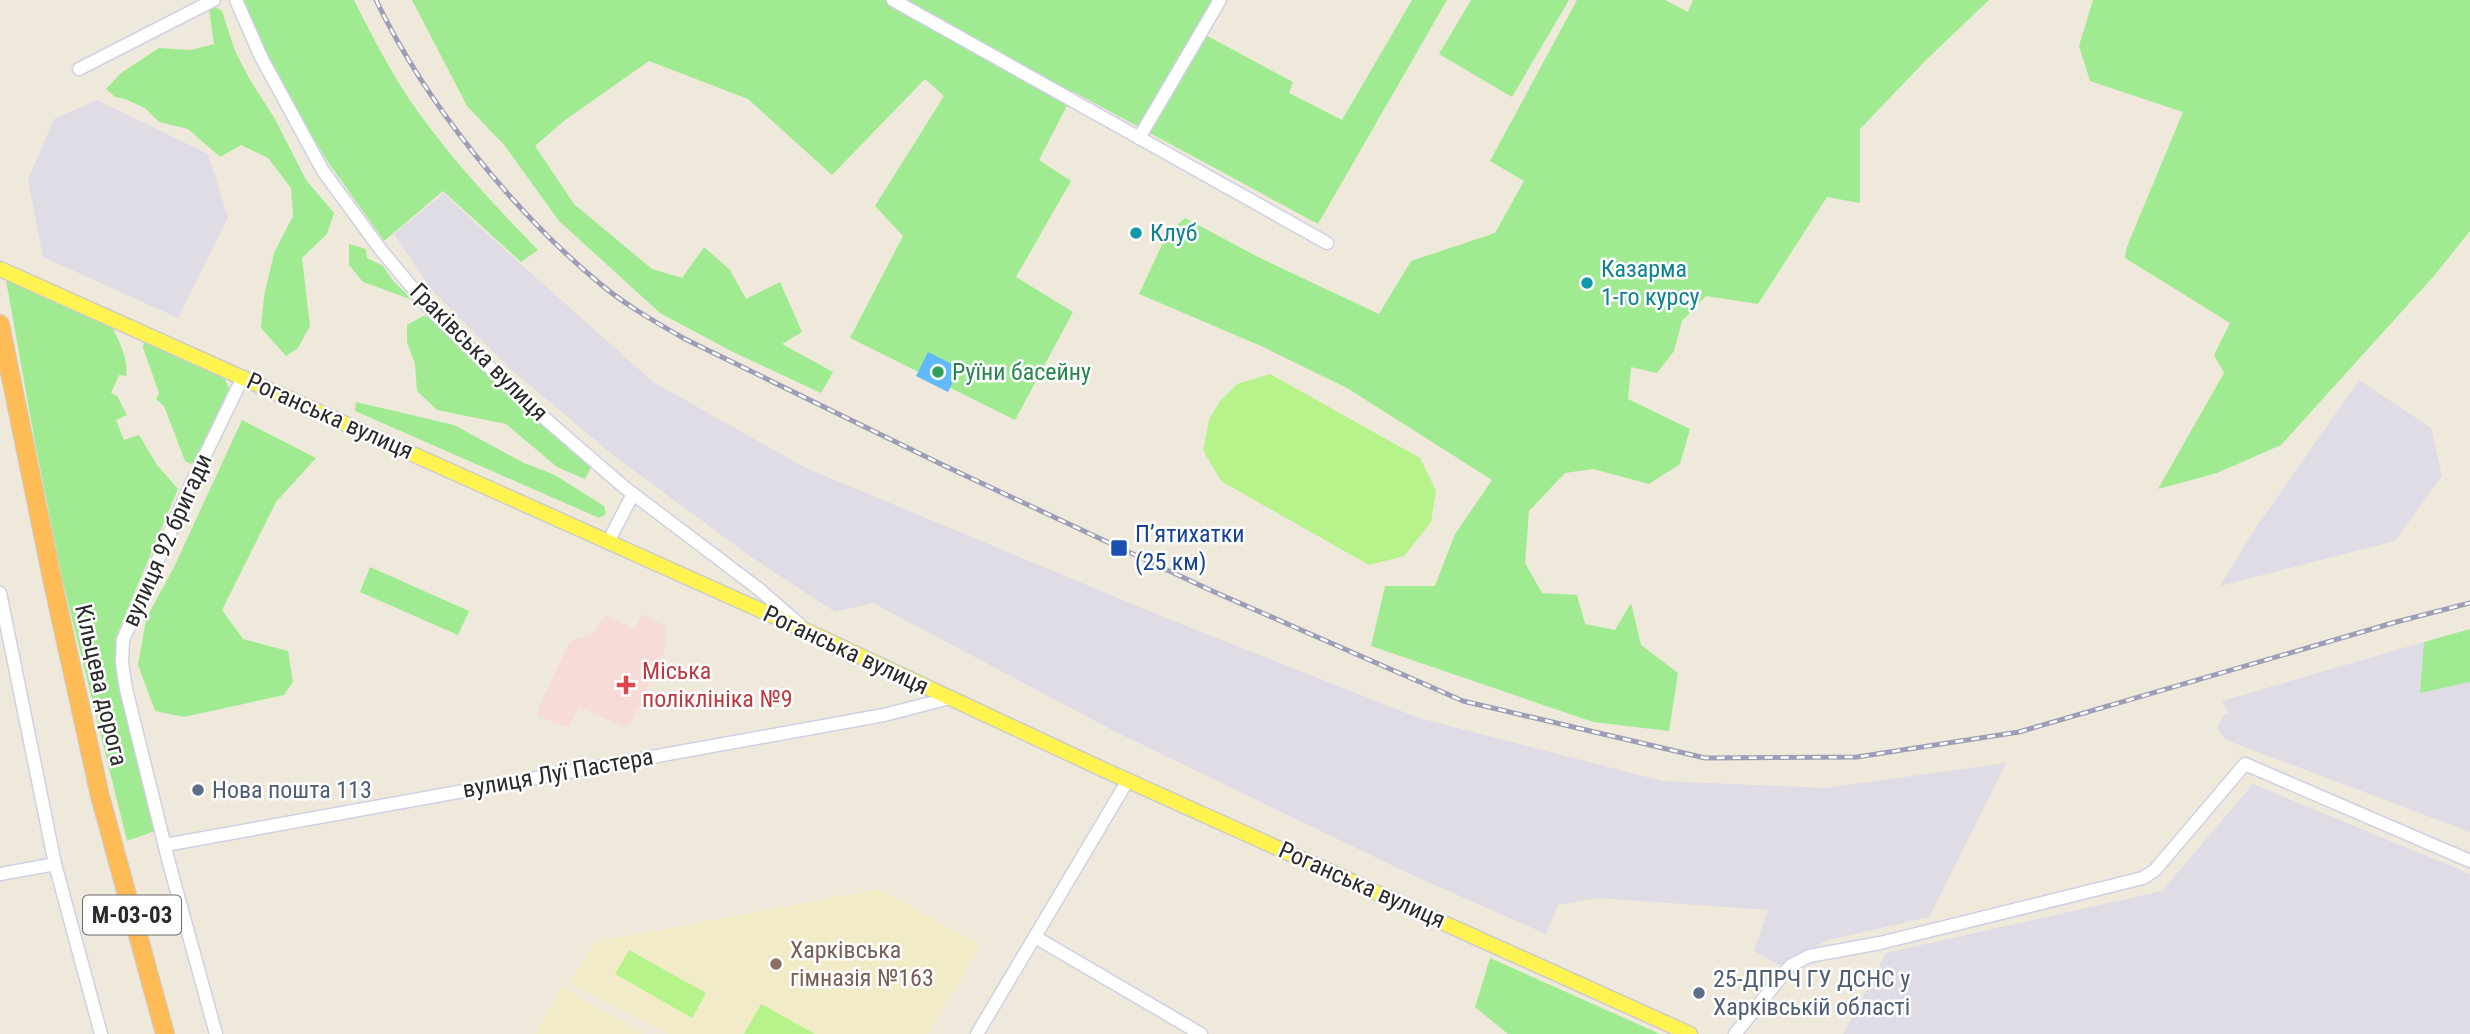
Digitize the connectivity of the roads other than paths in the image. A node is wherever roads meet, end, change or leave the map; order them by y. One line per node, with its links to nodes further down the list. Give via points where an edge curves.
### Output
1 (214, 0): 5 (street)
2 (236, 0): 11 (street, Граківська вулиця, via 261,57 323,171 381,250 448,327)
3 (893, 0): 6 (street)
4 (1220, 0): 6 (street)
5 (79, 69)
6 (1139, 138): 7 (street)
7 (1327, 243)
8 (0, 269): 10 (main road, Роганська вулиця)
9 (0, 324): 24 (highway, Кільцева дорога / М-03-03, via 100,796)
10 (243, 377): 12 (main road, Роганська вулиця); 17 (street, вулиця 92 бригади, via 122,640 126,689)
11 (633, 495): 12 (street); 14 (street, Граківська вулиця)
12 (608, 542): 14 (main road, Роганська вулиця)
13 (0, 593): 19 (street)
14 (807, 631): 15 (main road, Роганська вулиця)
15 (950, 698): 16 (main road, Роганська вулиця); 17 (street, вулиця Луї Пастера, via 884,715)
16 (1128, 780): 21 (street); 27 (main road, Роганська вулиця)
17 (165, 845): 25 (street, вулиця 92 бригади)
18 (2470, 862): 28 (street, via 2245,764 2155,870 2143,878 1809,956 1790,966)
19 (55, 864): 20 (street); 23 (street)
20 (0, 874)
21 (1035, 937): 22 (street); 26 (street)
22 (982, 1032)
23 (101, 1034)
24 (164, 1034)
25 (216, 1034)
26 (1201, 1034)
27 (1690, 1034)
28 (1735, 1034)

